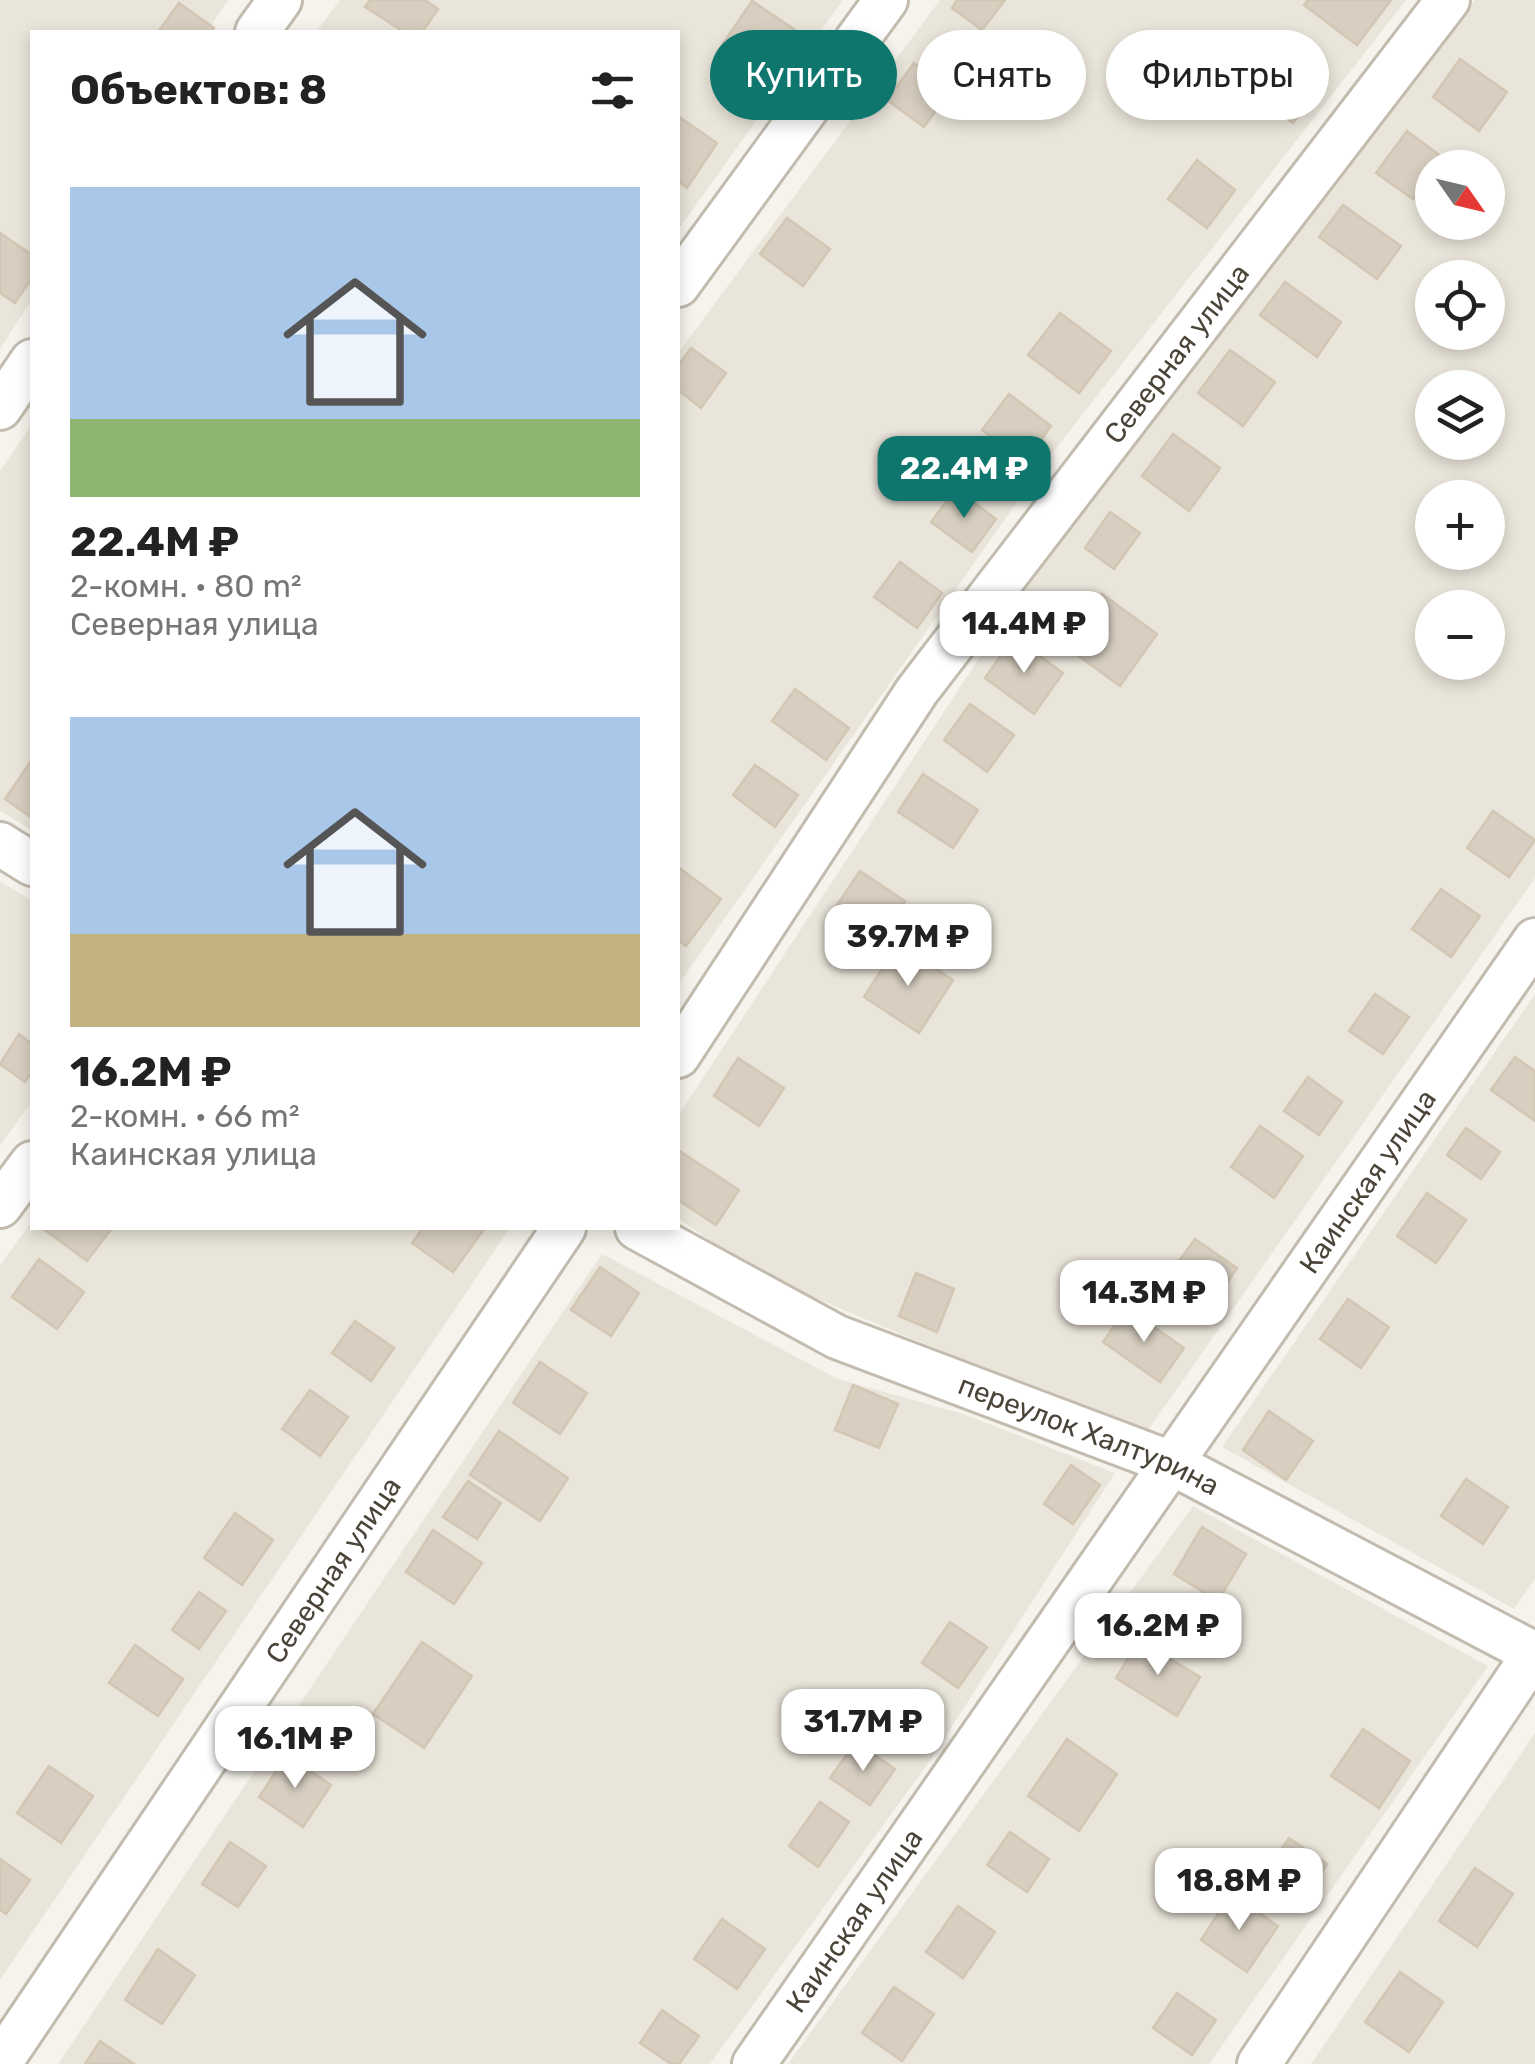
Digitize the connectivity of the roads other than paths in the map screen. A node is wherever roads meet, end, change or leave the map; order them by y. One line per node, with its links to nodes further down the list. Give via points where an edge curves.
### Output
1 (280, 0): 4 (street)
2 (886, 0): 5 (street)
3 (1448, 0): 11 (street, Северная улица, via 917,692)
4 (259, 30)
5 (680, 282)
6 (30, 364): 7 (street)
7 (0, 408)
8 (0, 844): 9 (street)
9 (30, 863)
10 (1535, 940): 16 (street, Каинская улица)
11 (680, 1053)
12 (30, 1166): 13 (street)
13 (0, 1206)
14 (563, 1230): 18 (street, Северная улица)
15 (641, 1230): 16 (street, переулок Халтурина, via 837,1338)
16 (1171, 1463): 17 (street, переулок Халтурина); 19 (street, Каинская улица)
17 (1535, 1653): 20 (street)
18 (0, 2063)
19 (754, 2064)
20 (1259, 2064)

